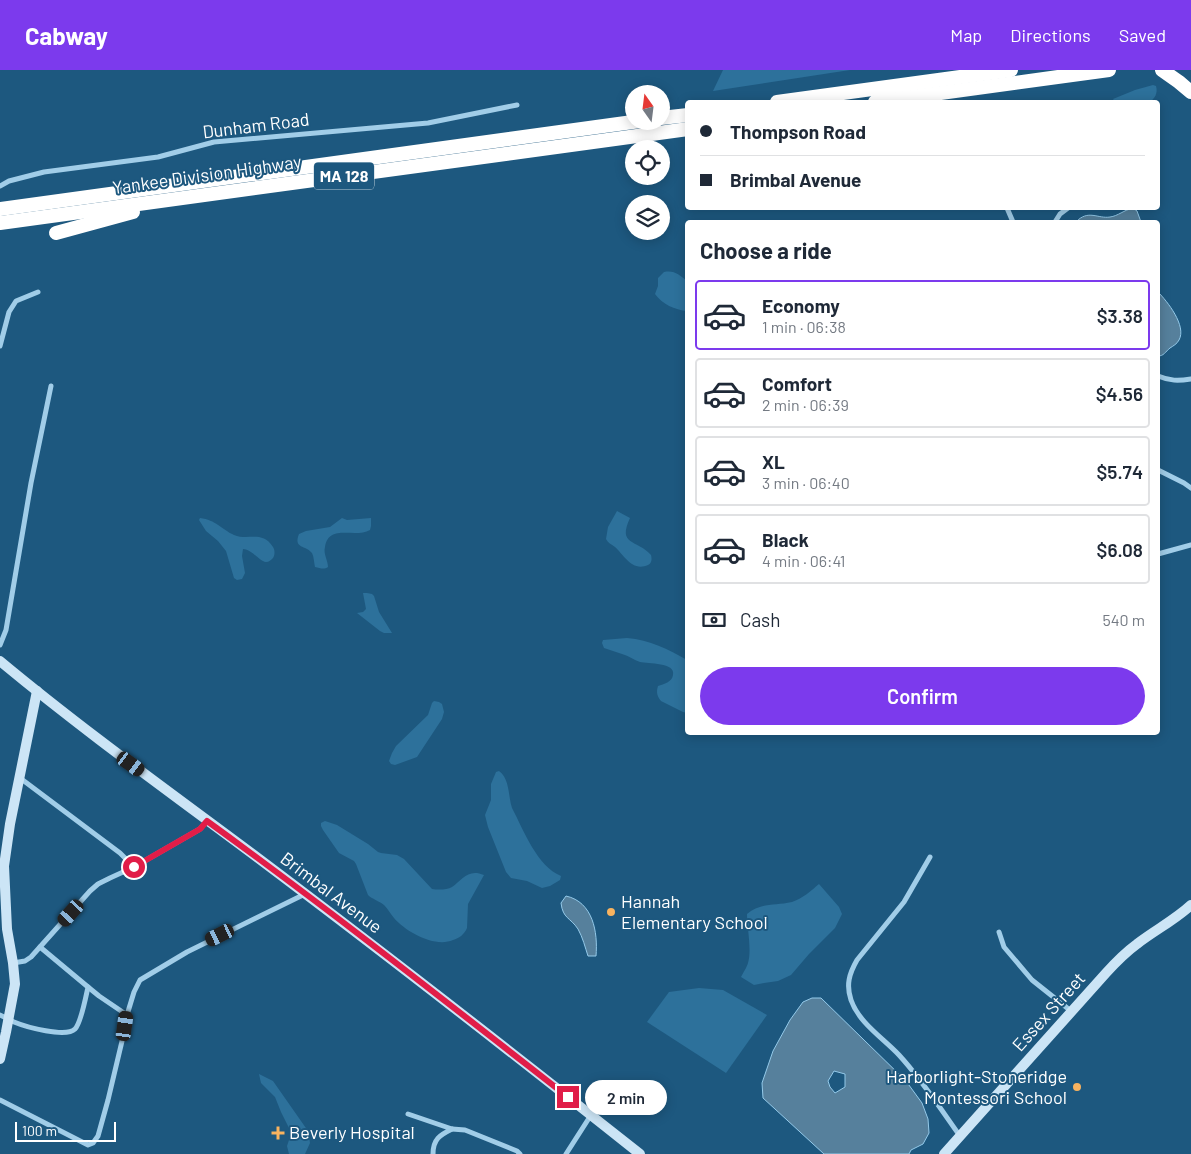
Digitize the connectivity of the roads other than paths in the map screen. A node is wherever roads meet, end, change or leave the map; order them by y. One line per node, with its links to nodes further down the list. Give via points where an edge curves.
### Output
1 (1011, 70): 5 (highway)
2 (1109, 70): 6 (highway)
3 (1162, 70): 4 (highway)
4 (1191, 92)
5 (792, 100)
6 (890, 100)
7 (518, 105): 12 (street, Dunham Road, via 428,123 214,142 158,157 44,172)
8 (685, 115): 9 (highway)
9 (670, 117)
10 (625, 123): 14 (highway, Yankee Division Highway / MA 128)
11 (685, 129): 13 (highway, Yankee Division Highway / MA 128)
12 (0, 186)
13 (190, 197): 17 (highway, Yankee Division Highway / MA 128); 18 (highway)
14 (0, 209)
15 (1065, 210): 16 (street)
16 (1056, 220)
17 (0, 223)
18 (56, 233)
19 (38, 292): 20 (street, via 16,301 9,312)
20 (0, 346)
21 (1160, 377): 22 (street, via 1177,381)
22 (1191, 379)
23 (50, 386): 28 (street, via 6,630)
24 (1160, 471): 25 (street)
25 (1191, 488)
26 (1191, 545): 27 (street)
27 (1160, 554)
28 (0, 645)
29 (0, 661): 30 (main road, Brimbal Avenue)
30 (37, 691): 31 (main road); 32 (main road, Brimbal Avenue)
31 (20, 778): 34 (street); 37 (main road, via 4,866)
32 (207, 821): 34 (street, via 200,829); 35 (main road, Brimbal Avenue)
33 (930, 857): 50 (street, via 904,902 857,960 848,980 848,990 858,1014 918,1077)
34 (134, 867): 39 (street, via 98,884)
35 (305, 894): 43 (street, via 187,952 140,980); 48 (main road, Brimbal Avenue)
36 (1191, 905): 42 (main road, Essex Street, via 1124,954)
37 (3, 929): 40 (main road)
38 (999, 932): 42 (street, via 1004,947 1032,980)
39 (40, 946): 40 (street, via 28,959); 41 (street)
40 (13, 963): 44 (main road, via 14,984)
41 (88, 987): 43 (street); 44 (street, via 79,1022 71,1032 41,1029)
42 (1071, 1012): 50 (main road, Essex Street)
43 (127, 1016): 46 (street, via 108,1100 93,1144 88,1145)
44 (4, 1017): 45 (main road)
45 (0, 1059)
46 (0, 1100)
47 (408, 1114): 49 (street)
48 (590, 1115): 53 (street); 54 (main road, Brimbal Avenue)
49 (452, 1129): 51 (street, via 440,1135 433,1146); 52 (street, via 465,1130)
50 (960, 1136): 55 (main road, Essex Street)
51 (433, 1154)
52 (520, 1154)
53 (566, 1154)
54 (640, 1154)
55 (944, 1154)

